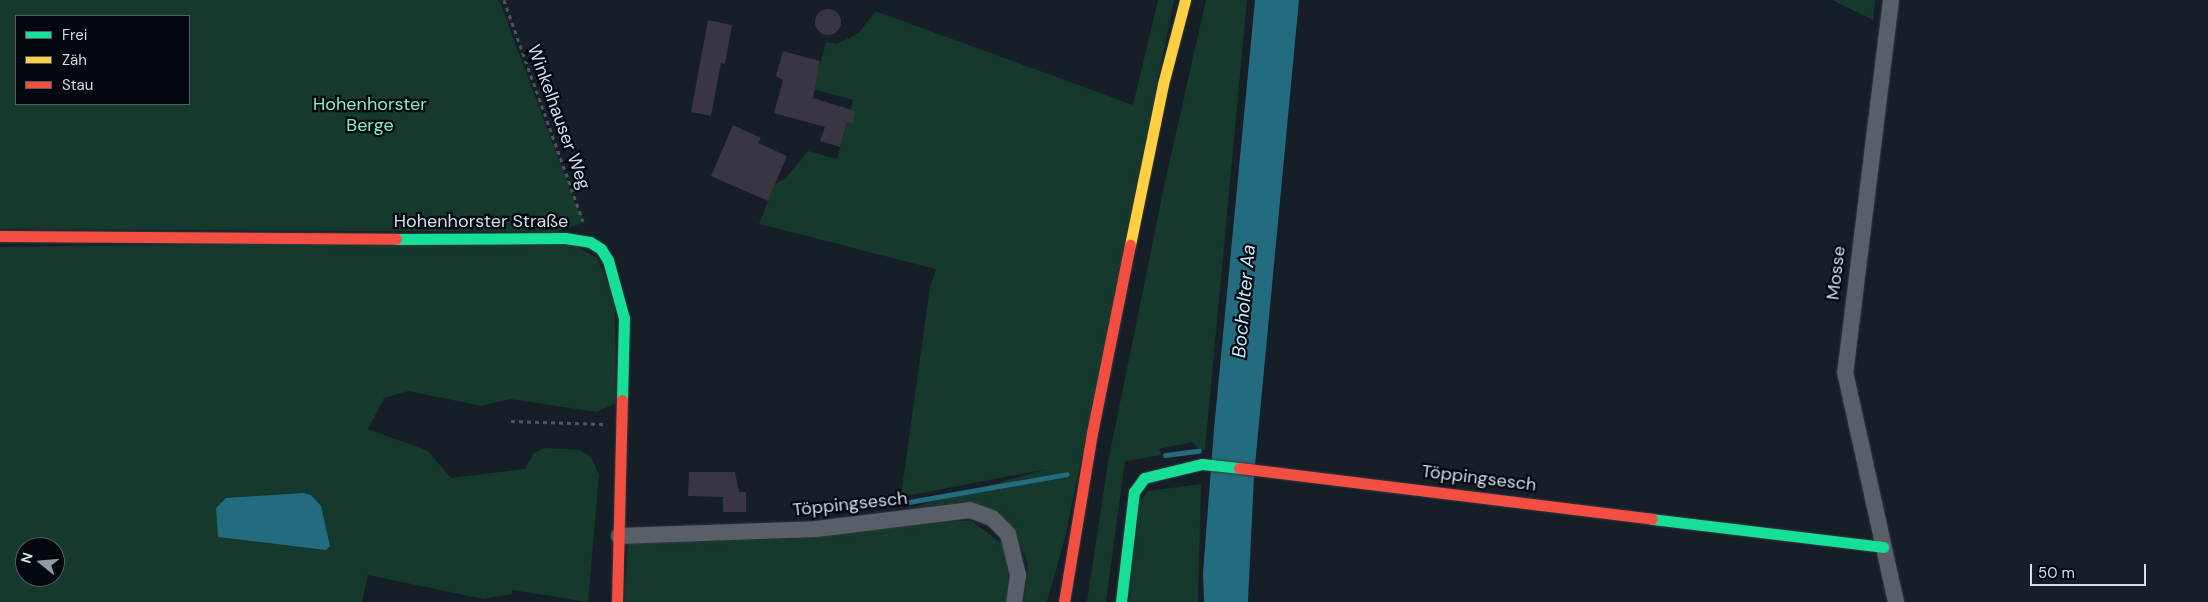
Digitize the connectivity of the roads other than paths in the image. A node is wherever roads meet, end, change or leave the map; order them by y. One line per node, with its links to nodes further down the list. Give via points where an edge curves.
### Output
1 (1185, 0): 12 (main road, via 1164,84 1092,433)
2 (1198, 0): 4 (main road)
3 (1891, 0): 9 (street, Mosse, via 1845,372)
4 (1166, 134)
5 (0, 236): 8 (main road, Hohenhorster Straße, via 572,238 590,242 601,249 608,260 624,318)
6 (1117, 376): 7 (main road)
7 (1105, 434)
8 (619, 536): 10 (main road, Hohenhorster Straße); 11 (street, Töppingsesch, via 816,529 970,510 992,518 1008,534 1018,575)
9 (1883, 547): 13 (main road, Töppingsesch, via 1202,464 1144,478 1134,492); 14 (street)
10 (618, 602)
11 (1014, 602)
12 (1064, 602)
13 (1121, 602)
14 (1896, 602)

